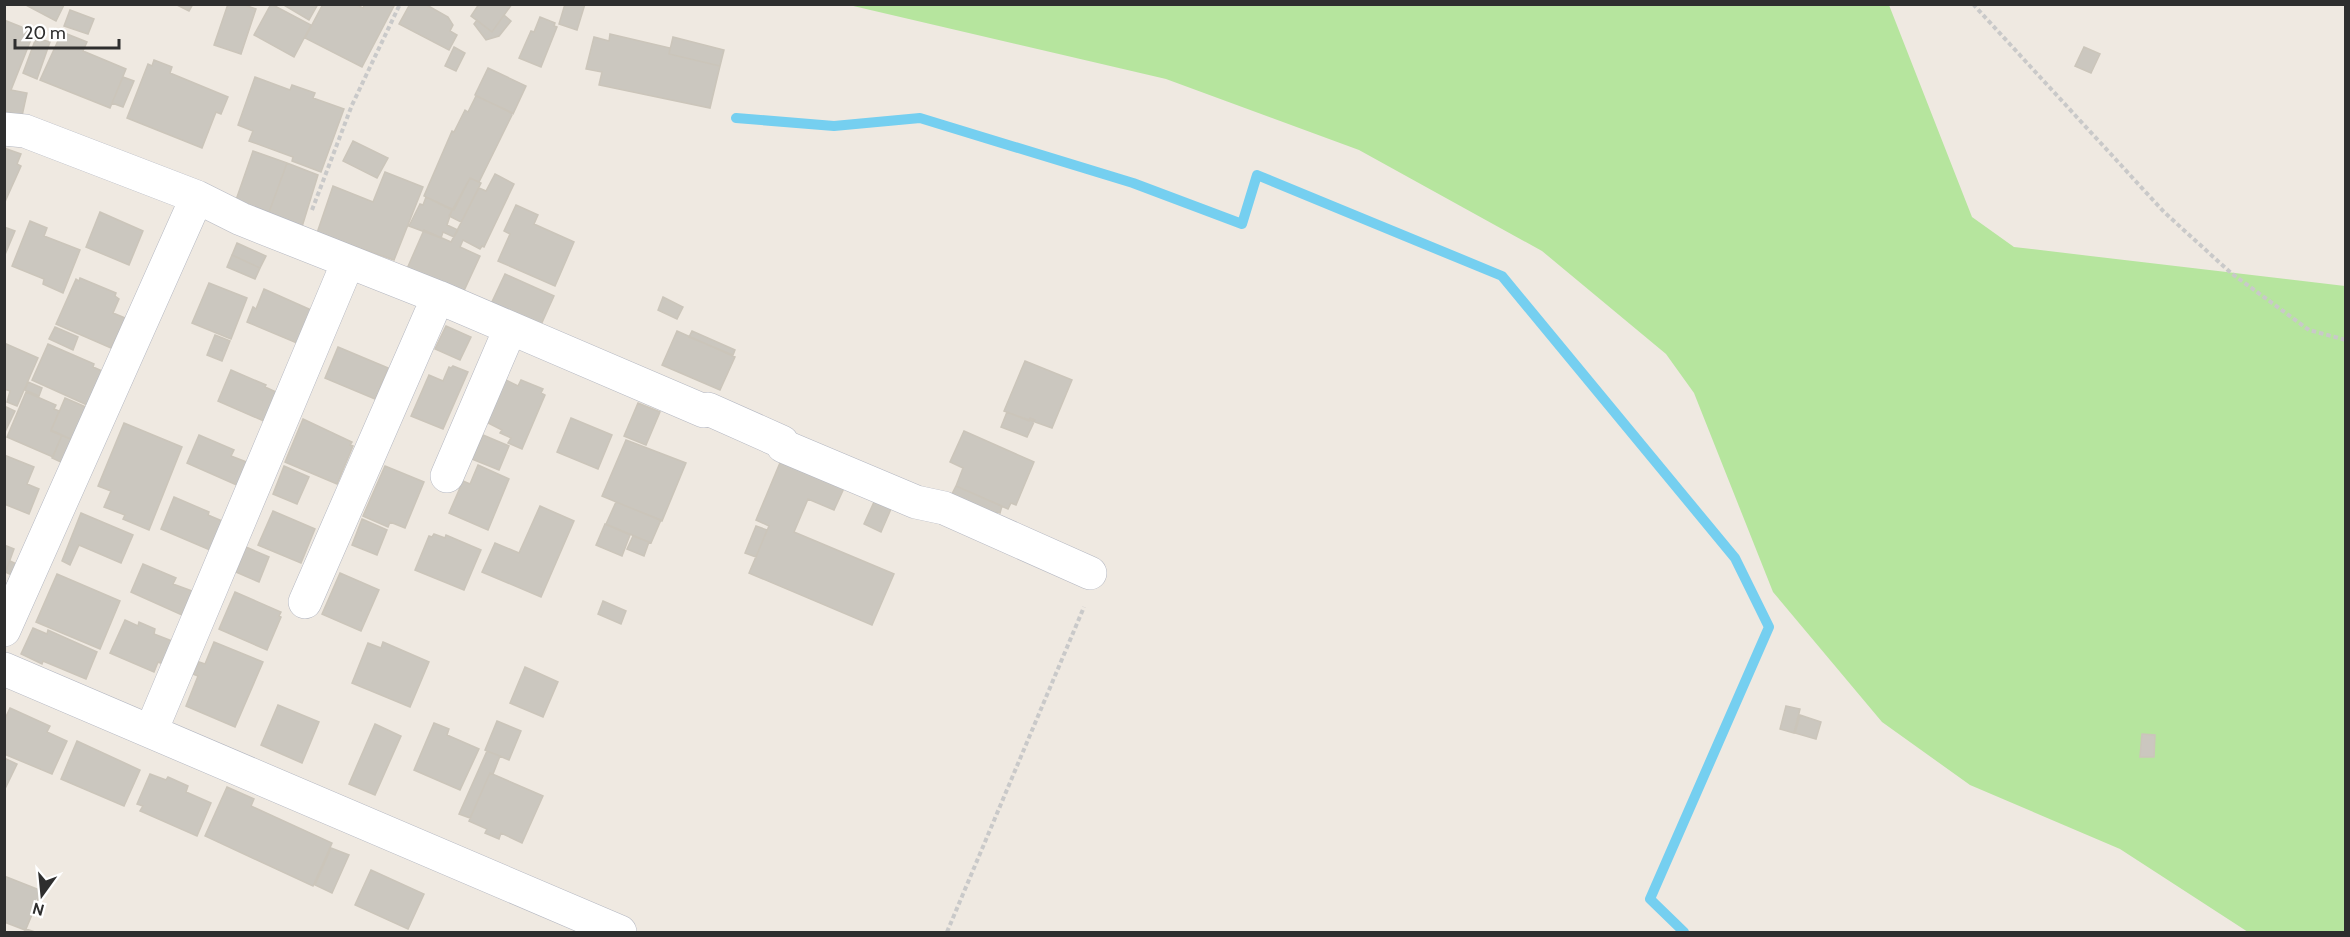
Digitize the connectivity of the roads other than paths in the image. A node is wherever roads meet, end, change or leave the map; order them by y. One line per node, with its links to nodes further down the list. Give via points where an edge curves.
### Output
1 (4, 129): 2 (street, via 25,131)
2 (197, 197): 3 (street); 9 (street)
3 (348, 262): 4 (street); 11 (street)
4 (438, 297): 5 (street); 8 (street)
5 (510, 329): 6 (street); 7 (street, via 704,411 708,409 782,442 783,446 916,502 944,508)
6 (447, 476)
7 (1090, 573)
8 (305, 602)
9 (4, 630)
10 (4, 669): 11 (street)
11 (151, 731): 12 (street)
12 (620, 933)

